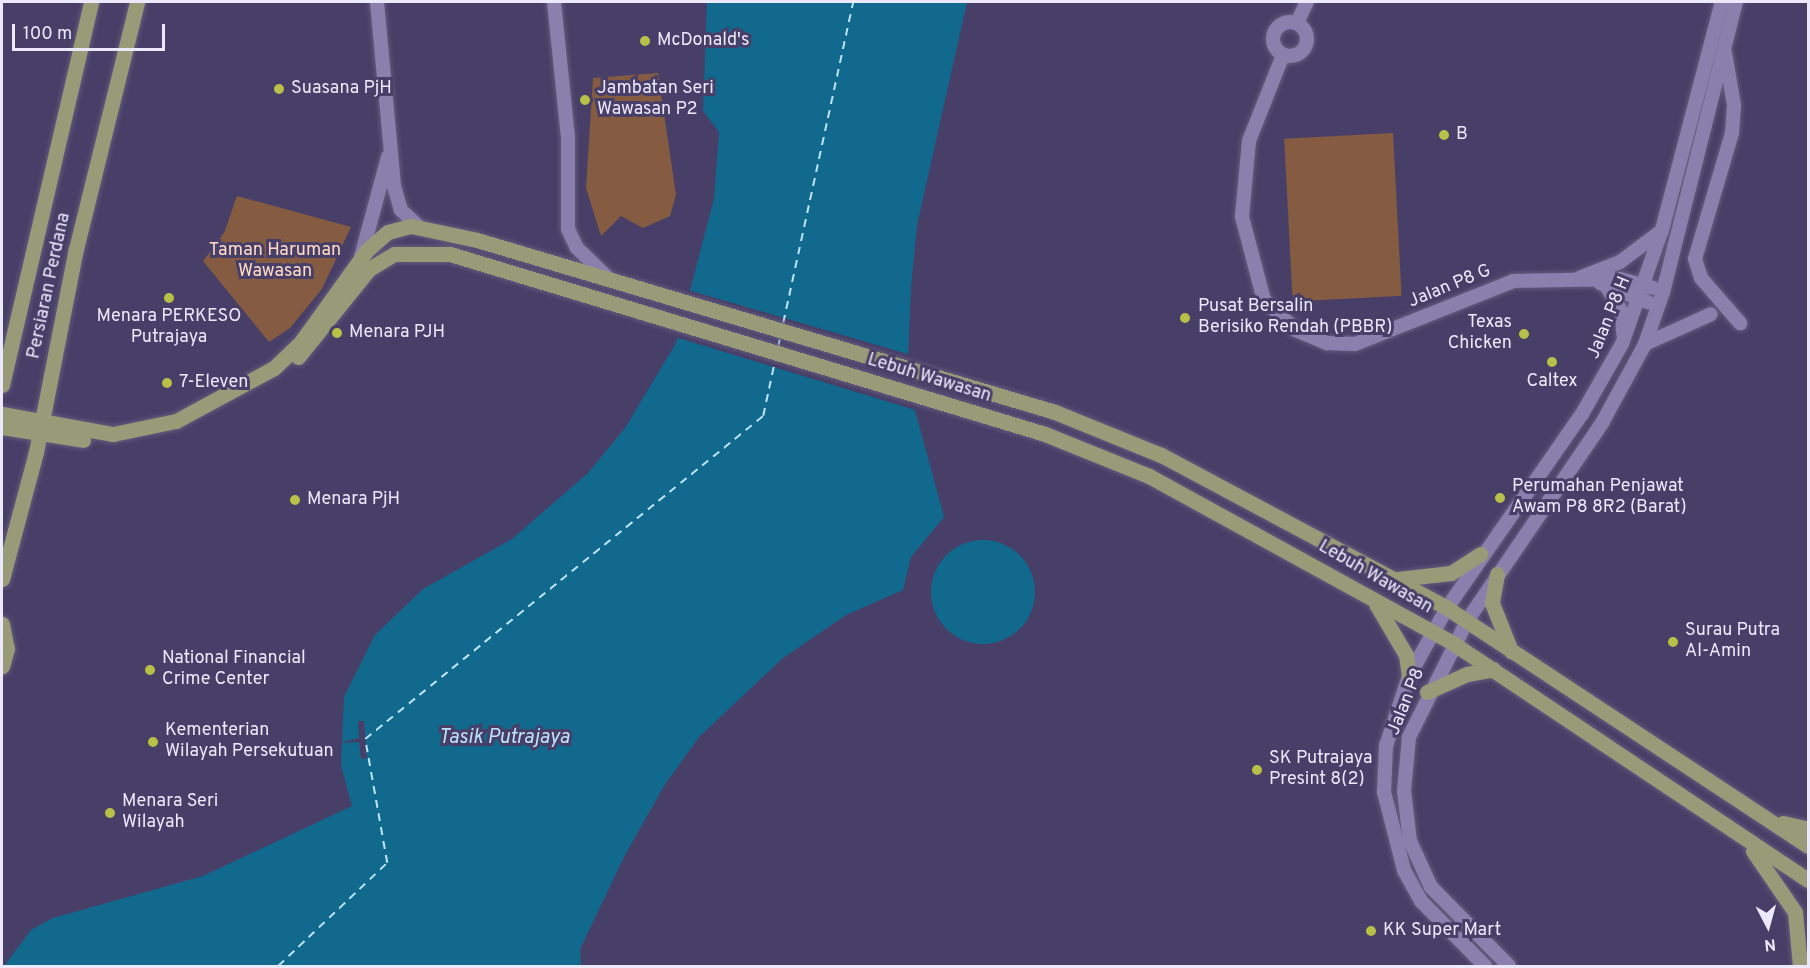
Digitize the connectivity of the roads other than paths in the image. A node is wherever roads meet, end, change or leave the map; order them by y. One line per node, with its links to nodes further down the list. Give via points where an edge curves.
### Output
1 (92, 2): 28 (main road, Persiaran Perdana)
2 (137, 2): 29 (main road, Persiaran Perdana, via 76,249)
3 (377, 2): 12 (street)
4 (554, 2): 17 (street, via 568,138 568,229 578,248)
5 (1307, 2): 9 (street)
6 (1714, 2): 10 (street)
7 (1722, 2): 10 (street, Jalan P8 H)
8 (1736, 2): 10 (street, Jalan P8 H)
9 (1297, 23): 11 (street, via 1284,22 1274,32 1274,45); 11 (street, via 1307,33 1306,46 1299,54)
10 (1718, 38): 14 (street, Jalan P8 H); 21 (street, Jalan P8 H); 24 (street, via 1732,133 1695,259 1701,278)
11 (1283, 55): 18 (street, Jalan P8 G, via 1250,141 1242,217 1264,300 1296,330 1327,343 1355,344 1485,289 1513,281)
12 (392, 138): 13 (street, via 398,204); 16 (street)
13 (419, 227): 15 (main road); 16 (main road, Lebuh Wawasan, via 395,228); 17 (main road, Lebuh Wawasan)
14 (1662, 230): 18 (street, via 1620,262); 20 (street, Jalan P8 H)
15 (450, 254): 27 (main road, Lebuh Wawasan, via 394,254 369,269 312,345); 38 (main road, Lebuh Wawasan, via 1045,435 1149,476)
16 (362, 257): 27 (main road, Lebuh Wawasan, via 301,342)
17 (611, 279): 37 (main road, Lebuh Wawasan, via 1055,412 1161,455)
18 (1577, 279): 19 (street, Jalan P8 G)
19 (1604, 286): 20 (street, Jalan P8 G); 25 (street, via 1622,312)
20 (1642, 292): 21 (street, Jalan P8 G); 22 (street, Jalan P8 G); 25 (street, Jalan P8 H)
21 (1664, 292): 22 (street, Jalan P8 H)
22 (1659, 305): 26 (street, Jalan P8 H)
23 (1711, 314): 26 (street)
24 (1740, 323)
25 (1622, 344): 34 (street, Jalan P8 H, via 1582,414)
26 (1645, 344): 35 (street, Jalan P8 H, via 1602,423)
27 (268, 378): 32 (main road, Lebuh Wawasan, via 178,429 119,441); 33 (main road, Lebuh Wawasan, via 176,421 113,434)
28 (2, 385)
29 (47, 395): 32 (main road, Persiaran Perdana); 33 (main road, via 52,415)
30 (2, 414): 32 (main road)
31 (2, 427): 32 (main road, Lebuh Wawasan)
32 (40, 430): 33 (main road, Lebuh Wawasan); 36 (main road, Persiaran Perdana)
33 (78, 431)
34 (1480, 554): 37 (main road, via 1451,573); 39 (street, Jalan P8 H)
35 (1497, 574): 40 (street, Jalan P8); 44 (main road, via 1492,603)
36 (2, 579)
37 (1395, 579): 39 (main road, Lebuh Wawasan)
38 (1372, 600): 42 (main road, Lebuh Wawasan); 47 (main road, via 1402,647)
39 (1447, 608): 40 (main road, Lebuh Wawasan); 42 (street, Jalan P8)
40 (1467, 621): 43 (street, Jalan P8); 44 (main road, Lebuh Wawasan)
41 (2, 624): 45 (main road, via 7,650)
42 (1432, 633): 43 (main road, Lebuh Wawasan); 47 (street, Jalan P8)
43 (1454, 644): 46 (main road, Lebuh Wawasan); 48 (street, Jalan P8)
44 (1511, 653): 49 (main road, Lebuh Wawasan)
45 (2, 666)
46 (1494, 669): 48 (main road, via 1467,674); 51 (main road, Lebuh Wawasan)
47 (1409, 676): 54 (street, Jalan P8, via 1386,746 1384,792 1392,833 1421,901)
48 (1427, 692): 55 (street, Jalan P8, via 1409,736 1404,790 1410,841 1431,887)
49 (1726, 796): 50 (main road); 52 (main road, Lebuh Wawasan)
50 (1809, 829)
51 (1748, 844): 53 (main road, Lebuh Wawasan); 56 (main road, via 1795,912)
52 (1809, 846)
53 (1809, 880)
54 (1485, 966)
55 (1509, 966)
56 (1800, 966)

